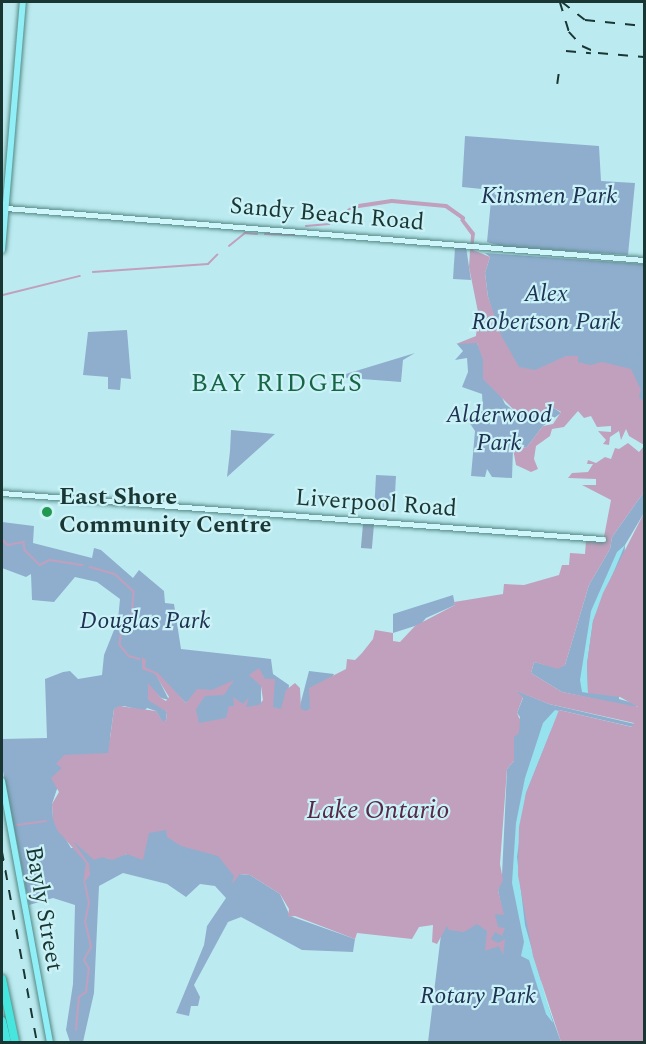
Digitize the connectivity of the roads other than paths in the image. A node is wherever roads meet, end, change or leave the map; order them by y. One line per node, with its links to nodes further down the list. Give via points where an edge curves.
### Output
1 (23, 2): 2 (main road)
2 (6, 208): 3 (main road); 4 (street, Sandy Beach Road)
3 (2, 249)
4 (645, 260)
5 (2, 493): 6 (street, Liverpool Road)
6 (603, 539)
7 (2, 781): 12 (main road, Bayly Street)
8 (2, 979): 11 (highway)
9 (2, 1021): 10 (highway)
10 (7, 1042)
11 (15, 1042)
12 (50, 1042)

